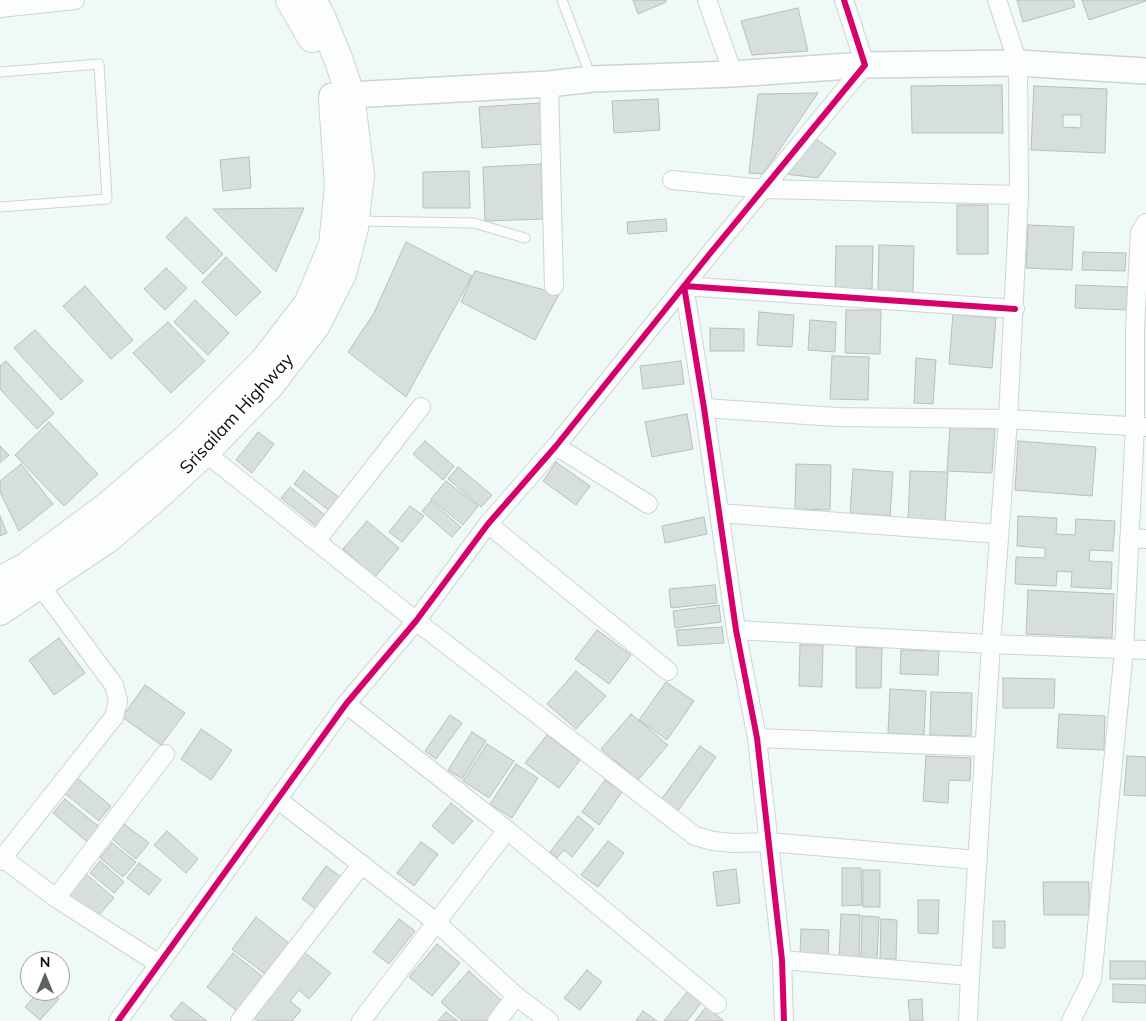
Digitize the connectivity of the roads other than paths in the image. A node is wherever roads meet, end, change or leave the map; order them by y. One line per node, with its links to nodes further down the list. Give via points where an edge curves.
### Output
1 (76, 0): 8 (street)
2 (290, 0): 16 (highway, Srisailam Highway, via 311,37 329,81)
3 (312, 0): 16 (highway, Srisailam Highway, via 339,61)
4 (562, 0): 14 (lane)
5 (707, 0): 13 (street)
6 (844, 0): 10 (street)
7 (997, 0): 9 (street)
8 (0, 8)
9 (1018, 63): 10 (street); 11 (street); 19 (street)
10 (865, 65): 13 (street); 18 (street)
11 (1146, 71)
12 (0, 72): 20 (lane, via 99,64 107,199)
13 (733, 74): 14 (street)
14 (592, 79): 15 (street)
15 (549, 84): 16 (street); 24 (street)
16 (341, 95): 21 (highway, Srisailam Highway, via 360,175); 32 (highway, Srisailam Highway, via 334,108 339,187 334,235 308,304)
17 (672, 180): 18 (street)
18 (764, 189): 19 (street); 25 (street)
19 (1019, 195): 26 (street)
20 (0, 207)
21 (355, 221): 23 (lane, via 474,223); 32 (highway, Srisailam Highway, via 342,274 316,325 270,385)
22 (1146, 223): 27 (street, via 1140,232)
23 (525, 238)
24 (554, 286)
25 (684, 286): 26 (street); 29 (street); 33 (street)
26 (1014, 309): 30 (street)
27 (1140, 329): 31 (street)
28 (421, 407): 39 (street)
29 (704, 408): 30 (street, via 836,417); 35 (street)
30 (1008, 419): 31 (street); 37 (street)
31 (1140, 427): 38 (street)
32 (196, 445): 39 (street); 40 (highway, Srisailam Highway, via 26,567); 41 (highway, Srisailam Highway, via 163,491 107,538)
33 (556, 446): 34 (street); 36 (street)
34 (648, 504)
35 (719, 513): 37 (street); 44 (street)
36 (488, 524): 43 (street); 48 (street)
37 (999, 534): 45 (street)
38 (1137, 539): 46 (street)
39 (316, 541): 43 (street)
40 (0, 580)
41 (39, 584): 42 (highway, Srisailam Highway); 56 (street, via 114,685 118,701 114,717)
42 (0, 611)
43 (416, 621): 49 (street); 55 (street, via 695,836 733,843)
44 (736, 630): 45 (street); 50 (street)
45 (991, 644): 46 (street); 51 (street)
46 (1124, 650): 47 (street); 73 (street, via 1092,979)
47 (1146, 650)
48 (668, 670)
49 (346, 704): 53 (street); 54 (street)
50 (757, 738): 51 (street); 55 (street)
51 (985, 747): 57 (street)
52 (165, 754): 59 (street)
53 (277, 799): 58 (street); 62 (street)
54 (507, 830): 60 (street); 65 (street)
55 (768, 842): 57 (street); 61 (street)
56 (1, 859): 59 (street)
57 (978, 860): 63 (street)
58 (362, 864): 60 (street); 67 (street)
59 (56, 898): 62 (street)
60 (436, 922): 64 (street); 68 (street)
61 (782, 960): 63 (street); 71 (street)
62 (159, 964): 66 (street)
63 (970, 976): 72 (street)
64 (516, 996): 69 (street); 70 (street)
65 (717, 1004)
66 (118, 1021)
67 (240, 1021)
68 (361, 1021)
69 (497, 1021)
70 (549, 1021)
71 (784, 1021)
72 (968, 1021)
73 (1071, 1021)

